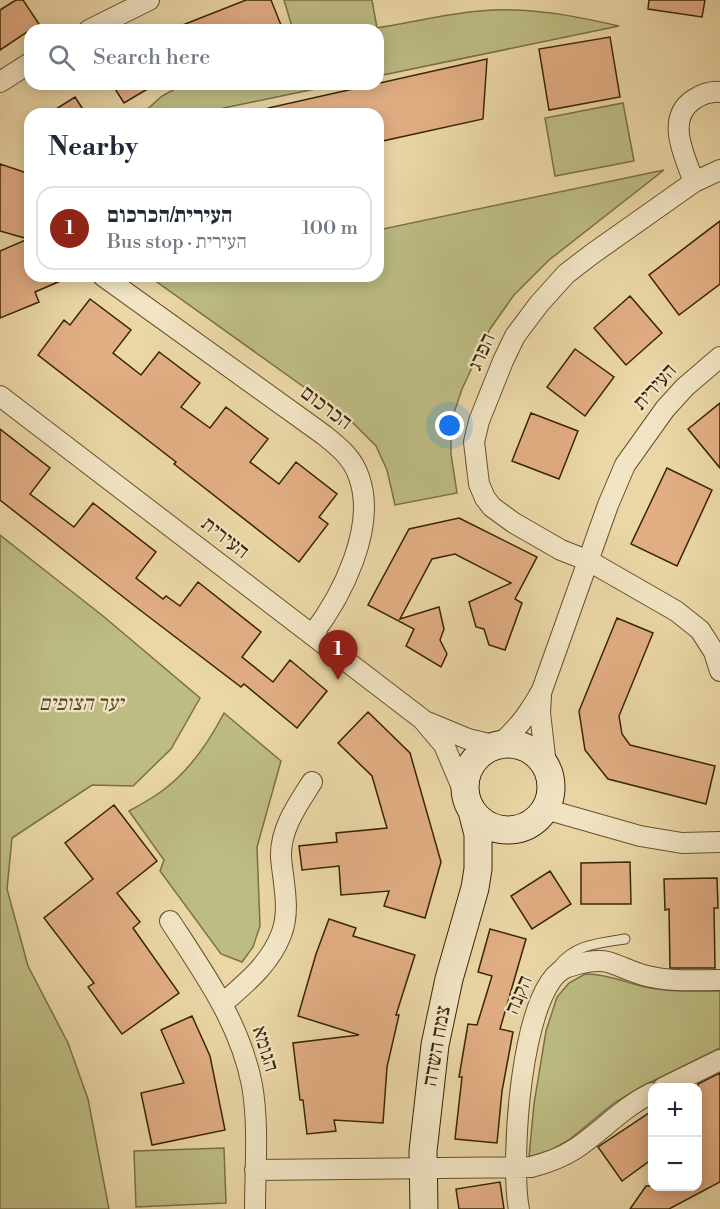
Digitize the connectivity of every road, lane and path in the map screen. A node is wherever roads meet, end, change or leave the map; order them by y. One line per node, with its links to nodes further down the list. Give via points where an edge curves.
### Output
1 (149, 0): 2 (street)
2 (101, 24)
3 (24, 67): 4 (street)
4 (0, 82)
5 (720, 92): 7 (street, via 700,95 684,108 679,121 678,134)
6 (720, 170): 7 (street, הפרג)
7 (693, 182): 11 (street, הפרג, via 592,254 552,289 515,336 479,421 475,460 479,484 492,507 561,550)
8 (118, 282): 12 (street, הכרכום, via 324,435 345,452 359,476 365,499 356,551 330,611)
9 (720, 357): 11 (street, העירית, via 665,409 625,465)
10 (0, 396): 12 (street, העירית)
11 (589, 561): 13 (street, הפרג, via 676,610 700,630); 14 (street, העירית)
12 (312, 635): 15 (street, העירית)
13 (720, 671)
14 (542, 690): 16 (street, העירית, via 518,729); 17 (street, העירית, via 540,713)
15 (422, 719): 16 (street, העירית, via 468,739); 19 (street, העירית, via 444,745)
16 (497, 744): 17 (street, via 527,747); 19 (street, via 473,760 467,772)
17 (546, 765): 20 (street, via 551,794)
18 (312, 782): 28 (street, via 292,813 284,835 282,933 261,970)
19 (468, 804): 21 (street, via 480,820 492,827); 23 (street, צמח השדה, via 478,834)
20 (545, 809): 21 (street, via 529,825); 22 (street, via 654,839)
21 (518, 829): 23 (street, צמח השדה, via 500,846)
22 (720, 842)
23 (475, 888): 34 (street, צמח השדה, via 435,1045)
24 (171, 921): 28 (street, הגומא)
25 (626, 939): 26 (lane, via 583,946 559,964)
26 (552, 978): 27 (street, הקנה, via 565,968 607,962 671,980); 32 (street, הקנה, via 530,1031 520,1090)
27 (720, 980)
28 (222, 1004): 33 (street, הגומא, via 244,1054 252,1087)
29 (720, 1060): 30 (street)
30 (673, 1083)
31 (648, 1095): 32 (street, via 621,1111 575,1149 555,1160)
32 (515, 1169): 34 (street); 37 (street, הקנה)
33 (255, 1170): 34 (street); 35 (street, הגומא)
34 (423, 1170): 36 (street, צמח השדה)
35 (255, 1209)
36 (424, 1209)
37 (519, 1209)

